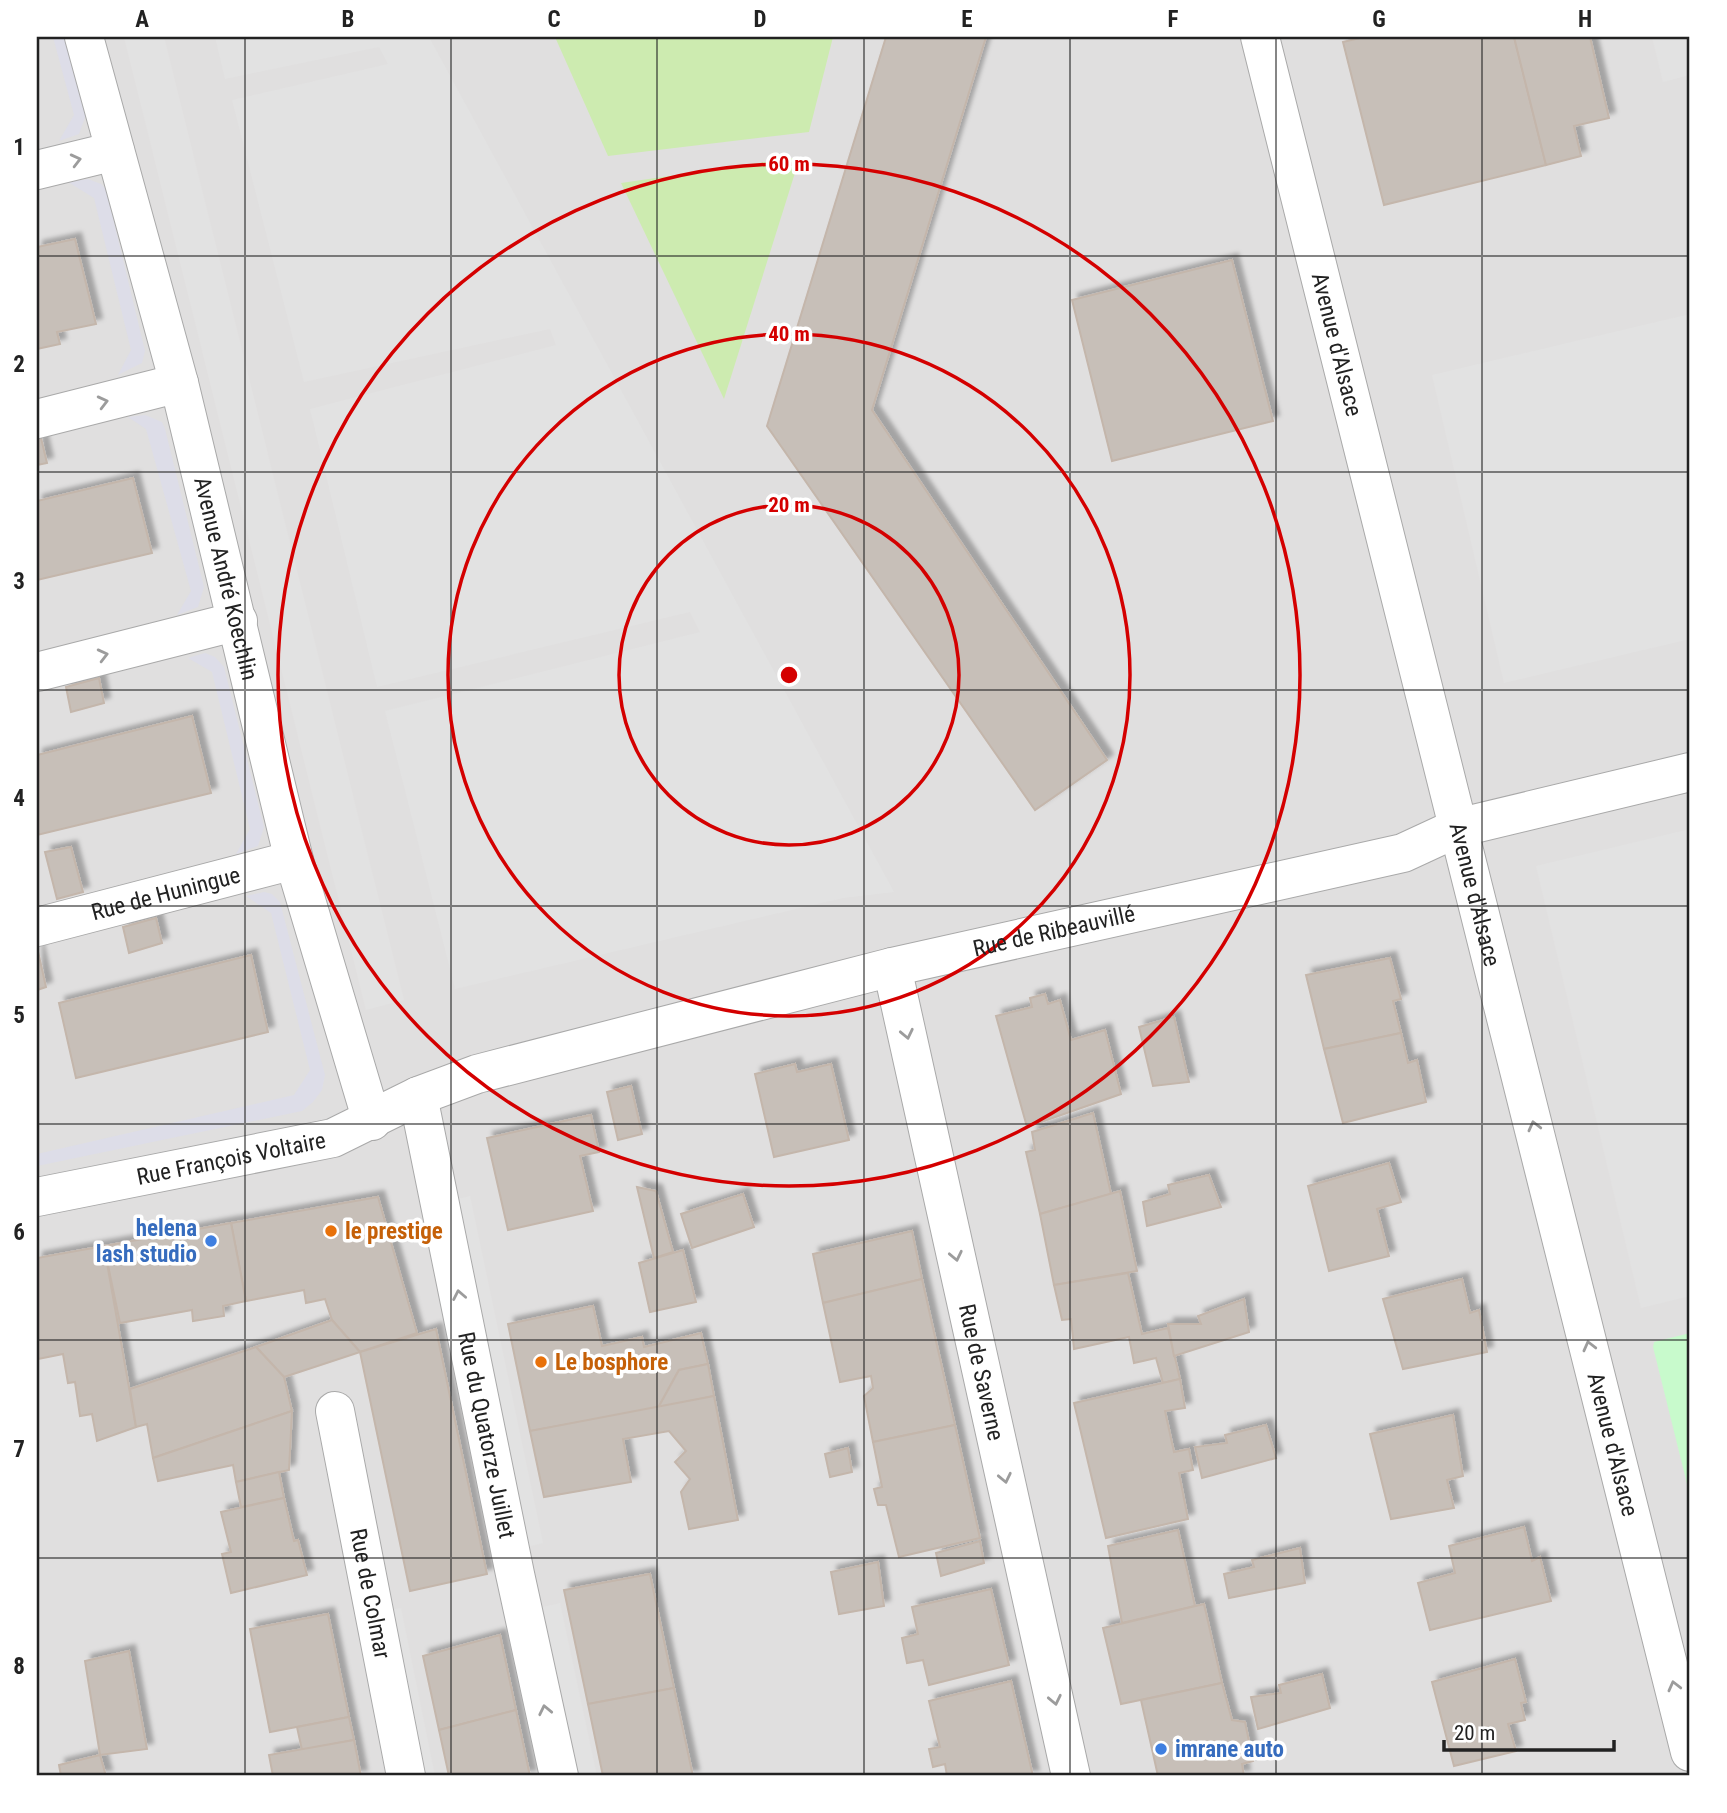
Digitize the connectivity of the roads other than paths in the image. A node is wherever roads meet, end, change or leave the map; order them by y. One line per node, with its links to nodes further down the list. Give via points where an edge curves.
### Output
1 (84, 37): 3 (street, Avenue André Koechlin)
2 (1260, 37): 10 (street, Avenue d'Alsace)
3 (115, 150): 4 (street, one-way to 3); 5 (street, Avenue André Koechlin)
4 (37, 170)
5 (179, 383): 6 (street, one-way to 5); 7 (street, Avenue André Koechlin)
6 (37, 419)
7 (238, 621): 8 (street, one-way to 7); 11 (street, Avenue André Koechlin)
8 (37, 672)
9 (1690, 772): 10 (street, Rue de Ribeauvillé)
10 (1457, 828): 13 (street, Rue de Ribeauvillé, via 1403,853); 18 (street, Avenue d'Alsace, one-way to 10)
11 (294, 860): 12 (street, Rue de Huningue); 15 (street, Avenue André Koechlin)
12 (37, 927)
13 (892, 967): 14 (street, Rue de Ribeauvillé, via 477,1074); 21 (street, Rue de Saverne, one-way to 21)
14 (418, 1096): 15 (street, Rue François Voltaire); 20 (street, Rue du Quatorze Juillet, one-way to 14)
15 (372, 1121): 16 (street, Rue François Voltaire, via 333,1138)
16 (37, 1196)
17 (335, 1411): 19 (street, Rue de Colmar)
18 (1690, 1752)
19 (405, 1776)
20 (559, 1776)
21 (1071, 1776)

